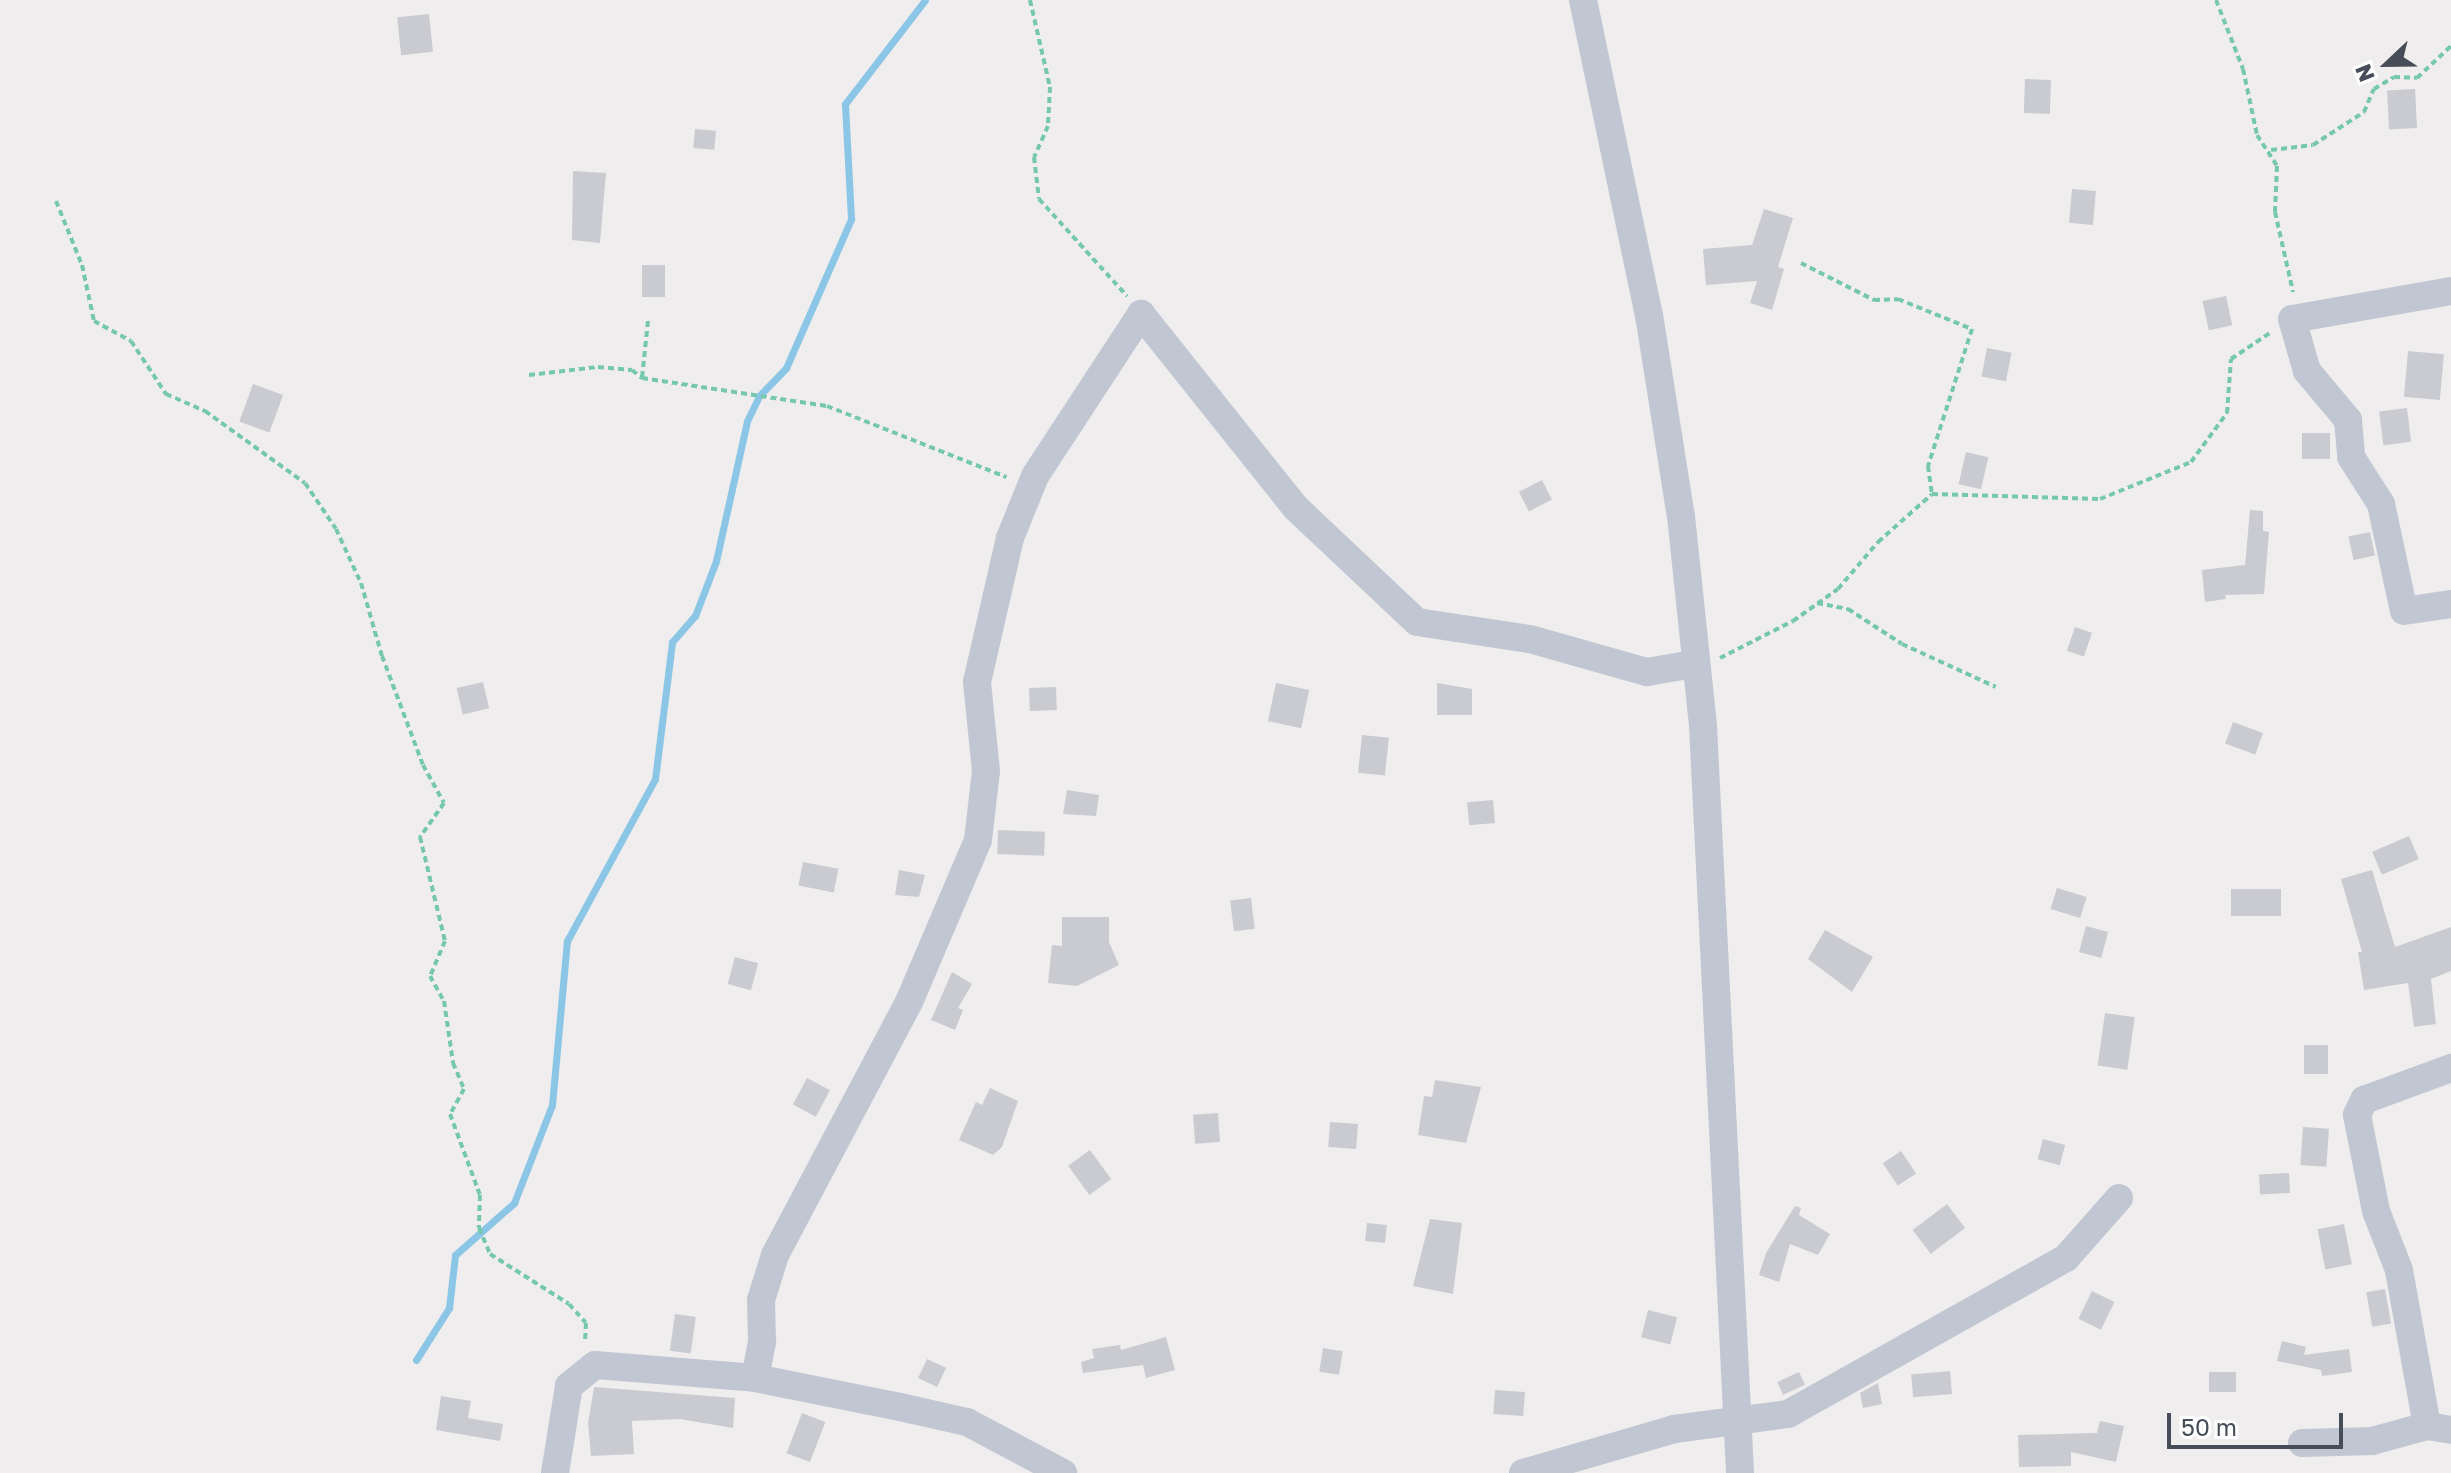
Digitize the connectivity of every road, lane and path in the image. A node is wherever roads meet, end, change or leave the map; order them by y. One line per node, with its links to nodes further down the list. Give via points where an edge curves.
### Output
1 (1030, 0): 9 (path, via 1050,87 1048,126 1034,157 1039,199)
2 (1583, 0): 18 (street, via 1662,389 1681,516)
3 (2216, 0): 5 (path, via 2243,69 2257,135)
4 (2451, 46): 5 (path, via 2417,78 2394,77 2374,89 2364,112 2313,145)
5 (2271, 150): 10 (path, via 2277,166 2275,212 2294,298)
6 (56, 201): 22 (path, via 82,265 94,321 131,341 166,394 205,411 305,483 336,529 361,583 423,765 444,803 420,837 445,941 430,976 444,1001 453,1063 464,1089 450,1114 480,1195 479,1228 490,1254 569,1304 586,1323 584,1352)
7 (1801, 263): 15 (path, via 1874,300 1898,299 1972,329 1928,466)
8 (2451, 291): 10 (street)
9 (1141, 314): 14 (street); 18 (street, via 1296,508 1417,622 1530,639 1647,672)
10 (2292, 319): 15 (path, via 2231,359 2227,413 2191,462 2100,499); 17 (street, via 2307,371 2348,420 2351,457 2381,504 2404,611)
11 (648, 321): 13 (path)
12 (529, 375): 13 (path, via 598,367 632,370)
13 (642, 378): 14 (path, via 827,406)
14 (1030, 488): 23 (street, via 990,610 977,682 986,771 978,840 909,1002 775,1255 761,1300 762,1341)
15 (1932, 494): 16 (path)
16 (1817, 603): 18 (path, via 1727,657); 19 (path, via 1848,609 1902,644)
17 (2451, 604)
18 (1694, 664): 24 (street, via 1703,726)
19 (1996, 687)
20 (2451, 1068): 25 (street, via 2364,1100 2357,1115 2376,1211 2399,1270)
21 (2119, 1198): 24 (street, via 2066,1258 1788,1414)
22 (595, 1365): 23 (street); 27 (street, via 569,1386)
23 (755, 1378): 28 (street, via 967,1422)
24 (1741, 1423): 29 (street, via 1674,1429); 30 (street)
25 (2439, 1428): 26 (street, via 2372,1441)
26 (2302, 1443)
27 (555, 1473)
28 (1063, 1473)
29 (1523, 1473)
30 (1740, 1473)

